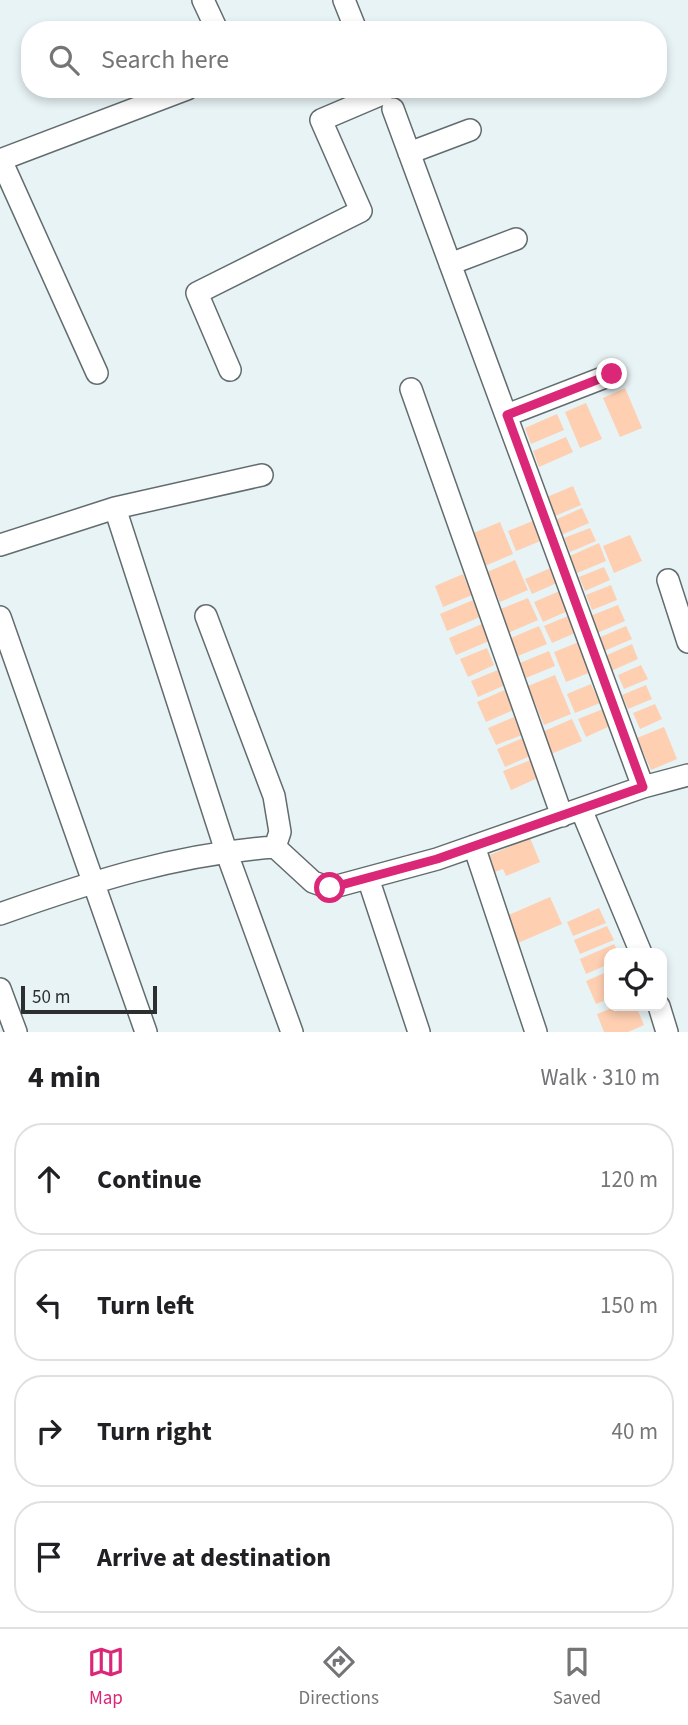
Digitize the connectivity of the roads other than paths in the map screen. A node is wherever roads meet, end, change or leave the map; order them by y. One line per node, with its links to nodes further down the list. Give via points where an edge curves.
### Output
1 (203, 0): 3 (street)
2 (344, 0): 4 (street)
3 (213, 21)
4 (352, 21)
5 (163, 98): 10 (street)
6 (373, 98): 13 (street, via 321,120 361,211 197,292)
7 (393, 109): 9 (street)
8 (470, 130): 9 (street)
9 (409, 153): 12 (street)
10 (1, 160): 14 (street)
11 (516, 239): 12 (street)
12 (450, 264): 17 (street)
13 (230, 370)
14 (97, 373)
15 (612, 374): 17 (street)
16 (411, 389): 27 (street)
17 (507, 415): 26 (street)
18 (262, 475): 19 (street)
19 (114, 508): 20 (street); 30 (street)
20 (0, 545)
21 (668, 580): 24 (street)
22 (206, 616): 29 (street, via 274,796 280,832)
23 (0, 617): 32 (street)
24 (688, 642)
25 (688, 775): 26 (street)
26 (643, 787): 27 (street)
27 (571, 812): 28 (street); 34 (street)
28 (474, 846): 31 (street); 41 (street)
29 (275, 847): 30 (street); 31 (street, via 321,886)
30 (226, 850): 32 (street); 39 (street)
31 (368, 878): 40 (street)
32 (90, 881): 33 (street); 38 (street)
33 (0, 914)
34 (639, 948)
35 (0, 989): 37 (street)
36 (661, 1011): 42 (street)
37 (16, 1032)
38 (146, 1032)
39 (292, 1032)
40 (419, 1032)
41 (536, 1032)
42 (667, 1032)

